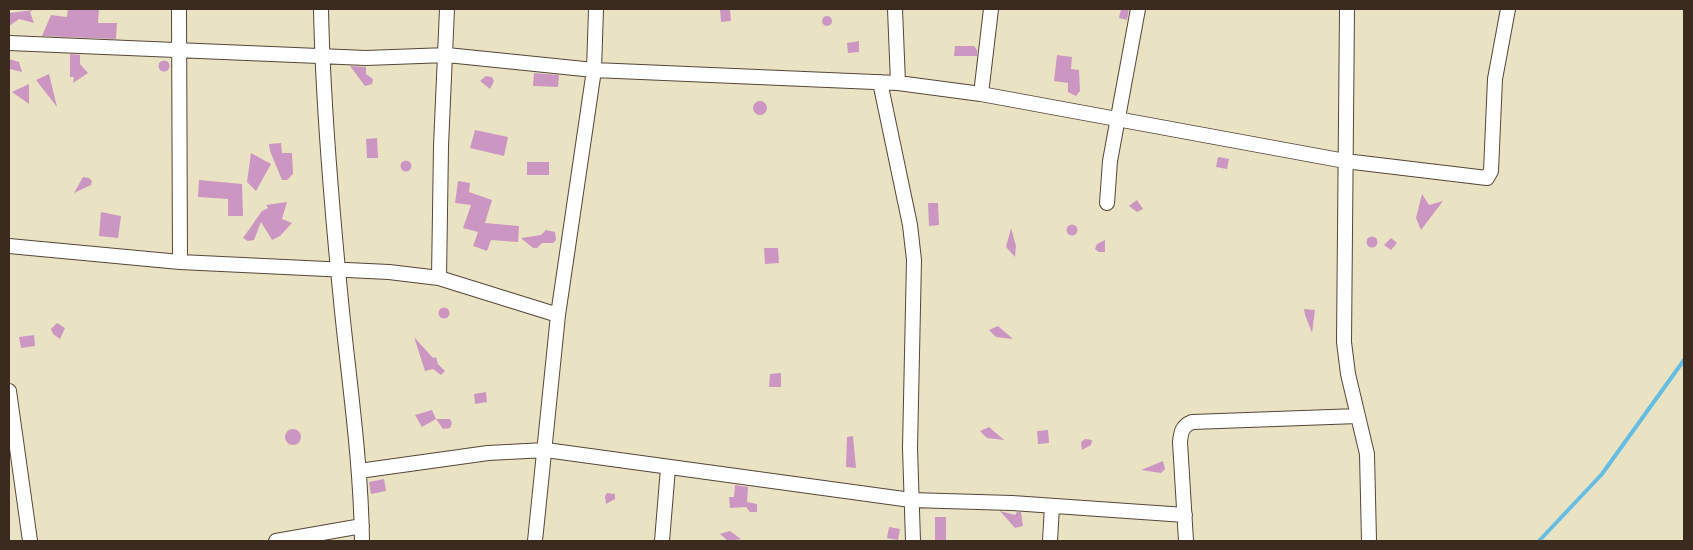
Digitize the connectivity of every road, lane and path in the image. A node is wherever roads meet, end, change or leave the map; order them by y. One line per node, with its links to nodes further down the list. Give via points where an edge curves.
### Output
1 (179, 9): 11 (street)
2 (321, 9): 12 (street)
3 (447, 9): 13 (street)
4 (596, 9): 14 (street)
5 (895, 9): 16 (street)
6 (991, 9): 17 (street)
7 (1138, 9): 18 (street)
8 (1347, 9): 19 (street)
9 (1508, 9): 19 (street, via 1495,79 1490,176 1481,178)
10 (9, 43): 11 (street)
11 (181, 50): 12 (street); 22 (street)
12 (322, 55): 13 (street, via 366,58); 23 (street)
13 (447, 55): 14 (street); 24 (street)
14 (594, 70): 15 (street); 25 (street)
15 (880, 82): 16 (street); 32 (street, via 910,225 914,260)
16 (898, 83): 17 (street)
17 (981, 94): 18 (street)
18 (1117, 120): 19 (street); 20 (street)
19 (1345, 161): 28 (street, via 1344,342)
20 (1107, 203)
21 (9, 246): 22 (street)
22 (180, 262): 23 (street)
23 (338, 270): 24 (street); 31 (street)
24 (439, 278): 25 (street)
25 (558, 315): 29 (street)
26 (9, 391): 27 (street)
27 (9, 395): 36 (street)
28 (1358, 416): 34 (street, via 1192,422 1186,425 1180,442); 44 (street, via 1367,454)
29 (546, 450): 30 (street); 31 (street, via 488,453); 39 (street)
30 (668, 468): 32 (street); 40 (street)
31 (359, 470): 35 (street)
32 (911, 500): 33 (street); 41 (street)
33 (1052, 506): 34 (street); 42 (street)
34 (1185, 515): 43 (street)
35 (362, 526): 37 (street); 38 (street)
36 (30, 541)
37 (276, 541)
38 (362, 541)
39 (535, 541)
40 (662, 541)
41 (913, 541)
42 (1050, 541)
43 (1186, 541)
44 (1369, 541)

